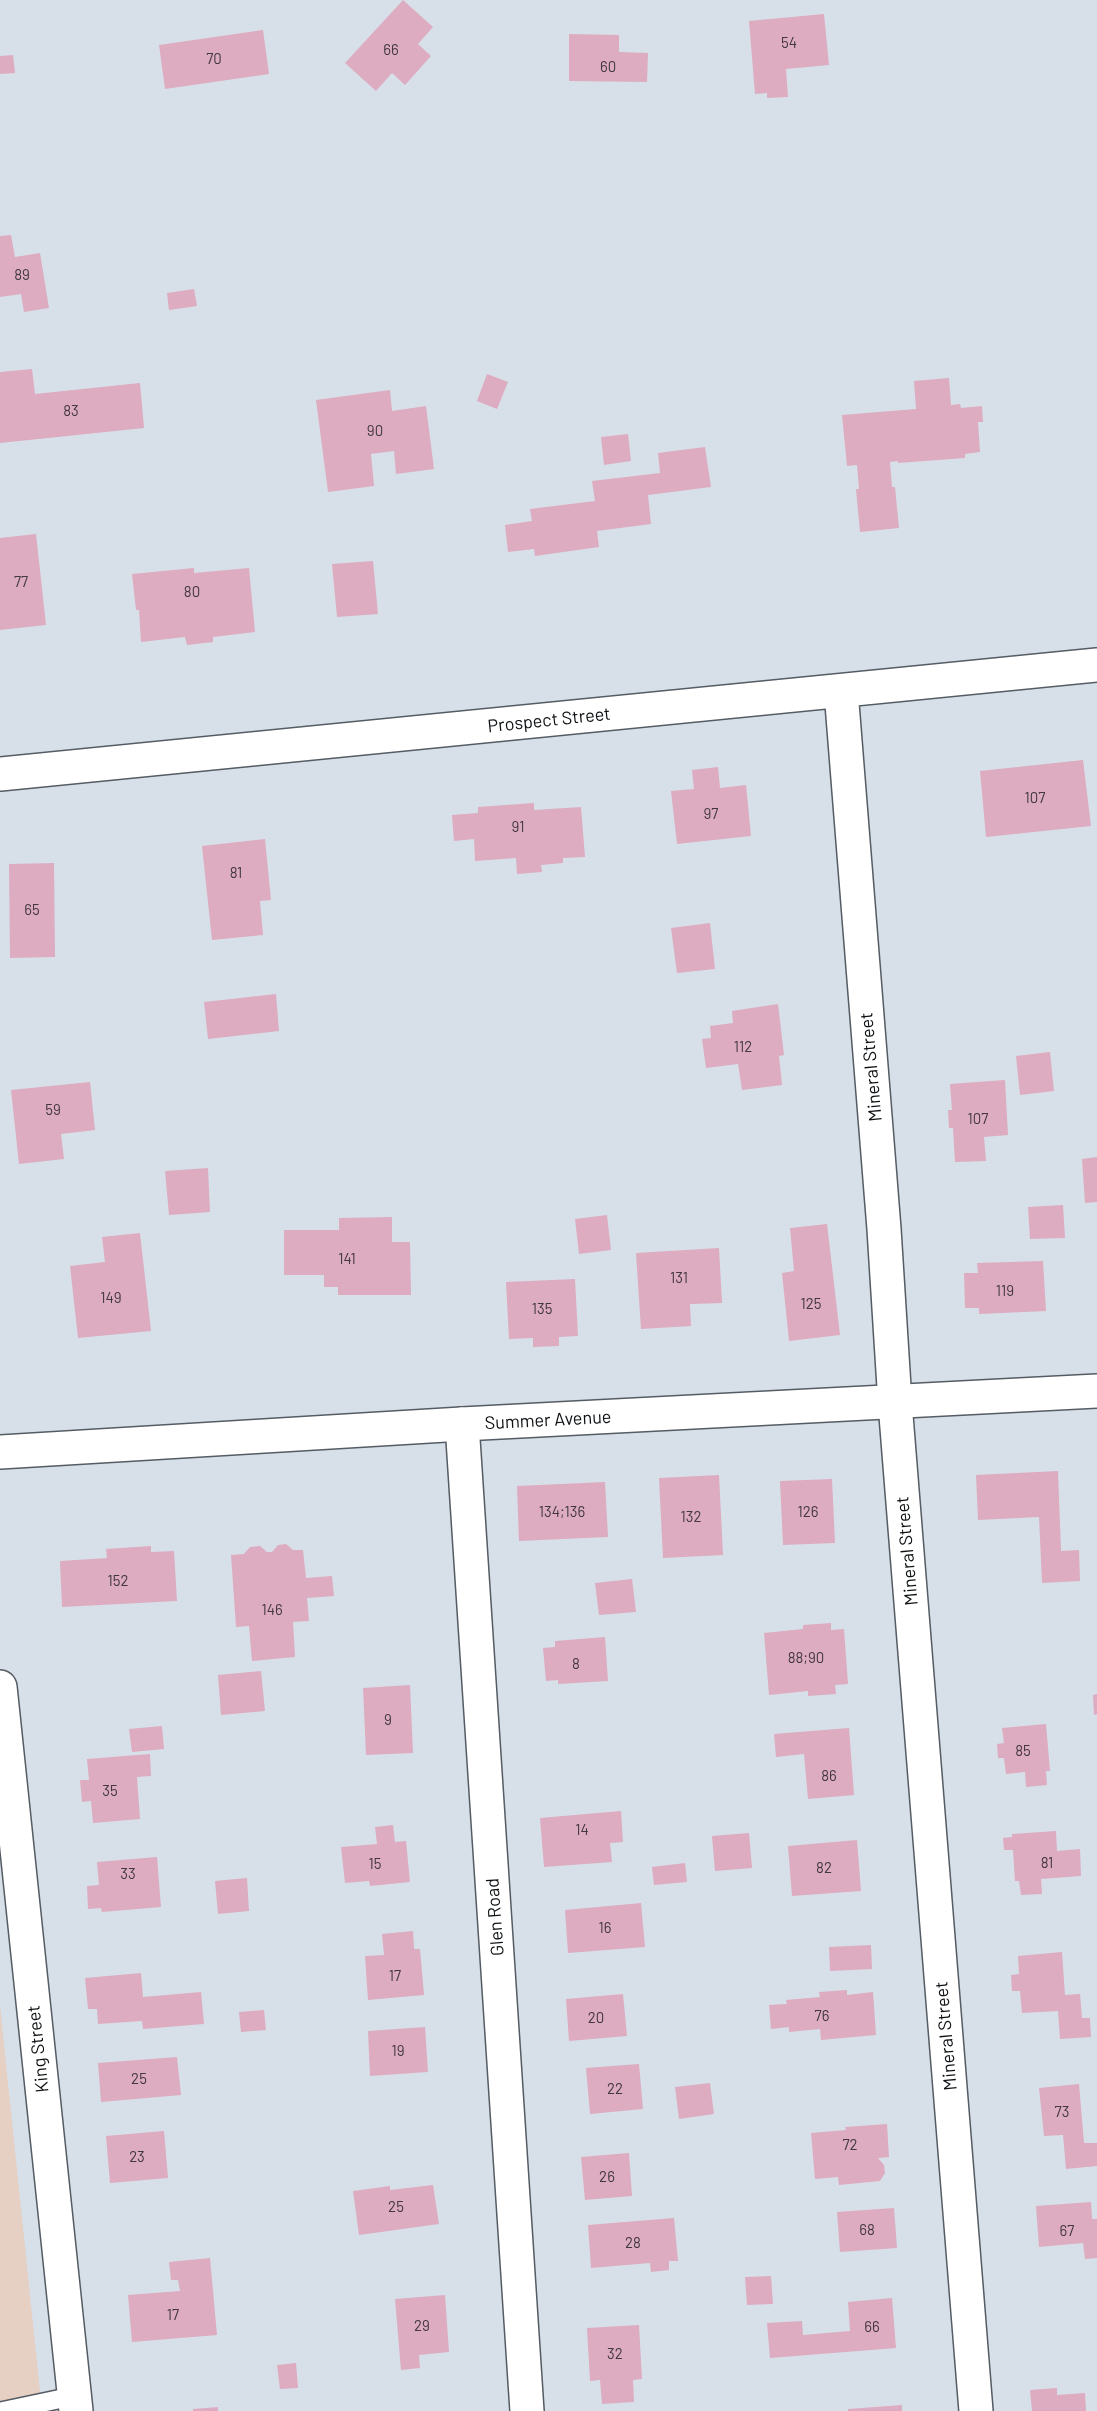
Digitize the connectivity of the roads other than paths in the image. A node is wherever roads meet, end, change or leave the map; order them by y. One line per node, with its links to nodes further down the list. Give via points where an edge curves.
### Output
1 (1097, 665): 2 (street, Prospect Street)
2 (841, 691): 3 (street, Prospect Street); 5 (street, Mineral Street)
3 (0, 774)
4 (1097, 1391): 5 (street, Summer Avenue)
5 (895, 1403): 6 (street, Summer Avenue); 12 (street, Mineral Street)
6 (462, 1424): 7 (street, Summer Avenue); 11 (street, Glen Road)
7 (0, 1452)
8 (0, 1687): 9 (street, King Street)
9 (75, 2403): 10 (lane)
10 (3, 2411)
11 (527, 2411)
12 (976, 2411)

